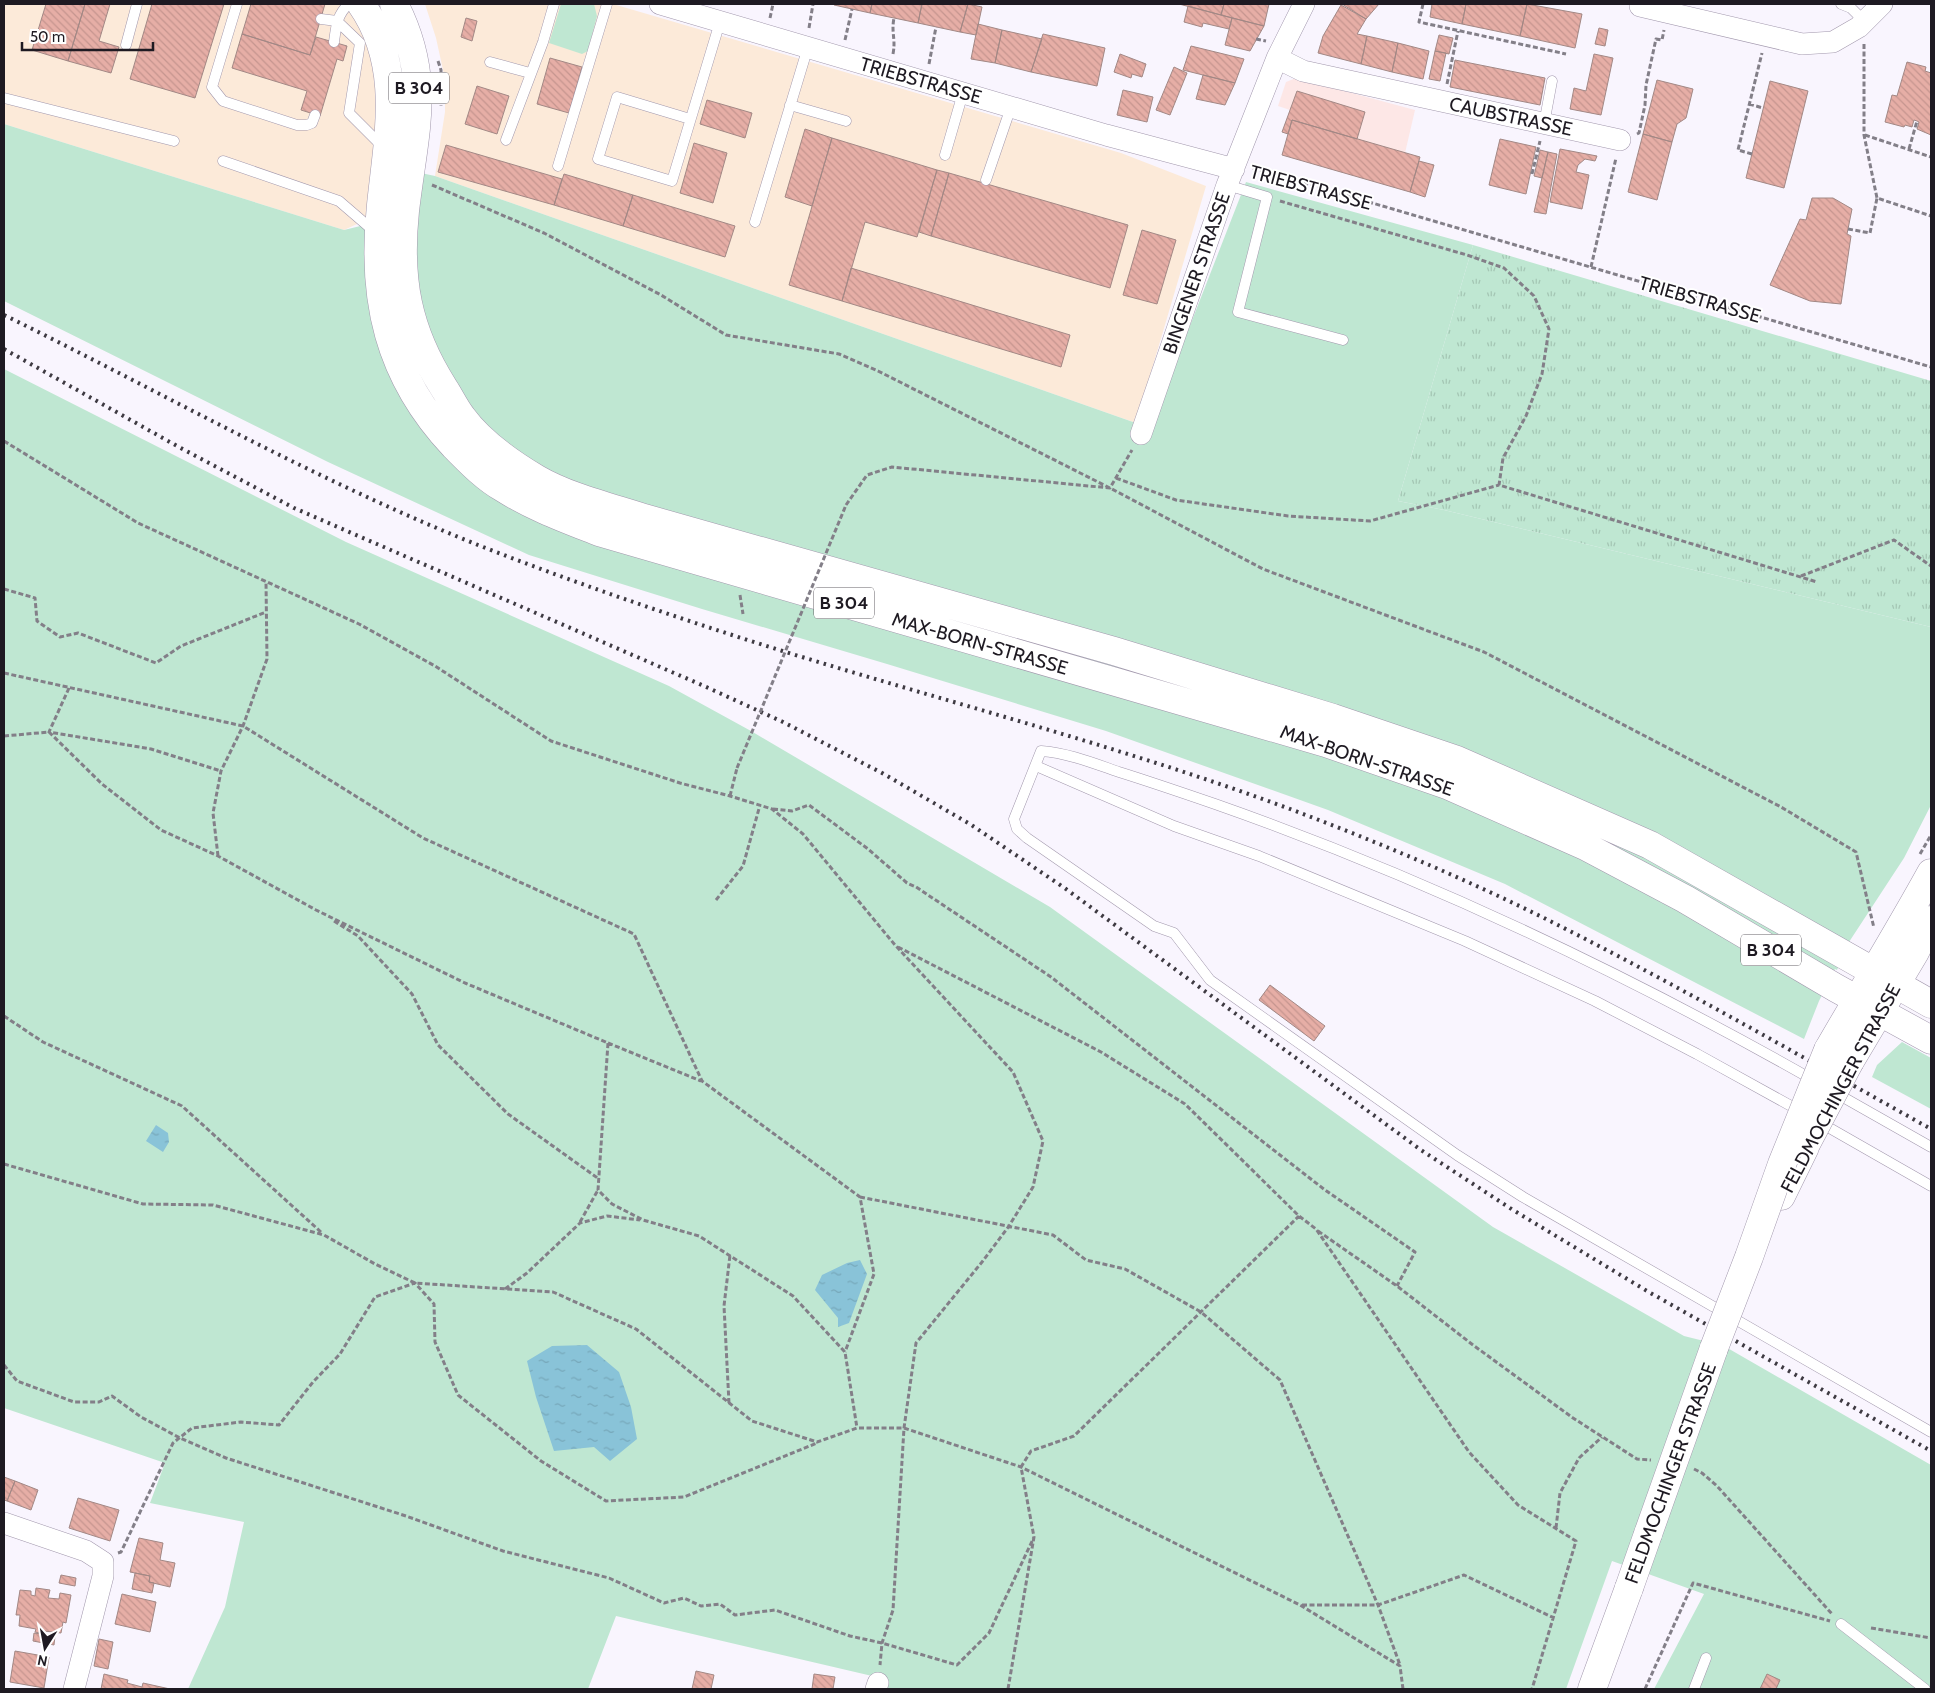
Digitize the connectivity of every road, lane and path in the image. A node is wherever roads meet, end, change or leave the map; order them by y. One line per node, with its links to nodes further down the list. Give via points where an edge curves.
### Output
1 (137, 4): 26 (lane)
2 (237, 4): 43 (lane, via 212,87 223,101 297,125 307,126)
3 (349, 4): 20 (lane)
4 (361, 4): 53 (main road, MAX-BORN-STRASSE / B 304, via 382,45 389,71)
5 (394, 4): 100 (main road, MAX-BORN-STRASSE / B 304, via 416,60 418,77 418,120 405,212 404,243 404,284 412,324 431,368 462,418 492,449 539,480 583,499 644,518 1114,651 1457,760 1650,845)
6 (554, 4): 33 (lane)
7 (607, 4): 58 (lane)
8 (660, 4): 17 (street, TRIEBSTRASSE)
9 (813, 4): 27 (path)
10 (1304, 4): 30 (street, BINGENER STRASSE)
11 (1423, 4): 23 (path, via 1419,22)
12 (1841, 4): 21 (lane, via 1851,8)
13 (1882, 4): 21 (street)
14 (1640, 6): 16 (street)
15 (852, 9): 29 (path)
16 (1668, 13): 24 (street); 50 (path, via 1662,40 1656,39 1639,133)
17 (710, 14): 27 (street, TRIEBSTRASSE); 44 (lane)
18 (894, 18): 32 (path, via 892,32 895,45)
19 (321, 19): 20 (lane)
20 (336, 21): 25 (lane); 53 (lane, via 360,43 349,113 381,144)
21 (1862, 24): 24 (street, via 1833,42 1802,44); 48 (path)
22 (936, 27): 35 (path)
23 (1458, 31): 28 (path); 38 (path)
24 (1766, 35): 39 (path)
25 (334, 42)
26 (126, 45)
27 (806, 47): 29 (street, TRIEBSTRASSE); 40 (lane)
28 (1566, 54)
29 (841, 57): 32 (street, TRIEBSTRASSE)
30 (1277, 58): 38 (street, CAUBSTRASSE, via 1303,70); 60 (street, BINGENER STRASSE)
31 (490, 62): 33 (lane)
32 (889, 71): 35 (street, TRIEBSTRASSE)
33 (530, 73): 49 (lane)
34 (1552, 81): 47 (lane)
35 (926, 82): 36 (street, TRIEBSTRASSE)
36 (963, 93): 41 (street, TRIEBSTRASSE); 55 (lane)
37 (4, 98): 51 (lane)
38 (1443, 102): 47 (street, CAUBSTRASSE)
39 (1749, 104): 42 (path); 54 (path, via 1738,150)
40 (790, 105): 45 (lane); 66 (lane)
41 (1011, 107): 60 (street, TRIEBSTRASSE); 61 (lane)
42 (1763, 108)
43 (315, 115)
44 (690, 118): 44 (lane, via 672,181 598,159 617,97)
45 (846, 121)
46 (1917, 121): 52 (path)
47 (1544, 124): 50 (street, CAUBSTRASSE); 59 (path)
48 (1864, 135): 52 (path); 64 (path)
49 (506, 140)
50 (1620, 140): 69 (path)
51 (174, 141)
52 (1909, 150): 56 (path)
53 (386, 154): 68 (main road, MAX-BORN-STRASSE / B 304)
54 (1752, 154)
55 (945, 155)
56 (1931, 157)
57 (223, 160): 68 (lane, via 338,200)
58 (558, 166)
59 (1532, 174)
60 (1230, 177): 63 (lane); 69 (path, TRIEBSTRASSE, via 1257,168); 72 (street, BINGENER STRASSE)
61 (986, 180)
62 (432, 186): 76 (path, via 544,232 661,295 726,335 838,354)
63 (1267, 197): 70 (lane, via 1238,312); 75 (path, via 1504,268 1534,296 1549,329 1542,374 1526,416 1503,458)
64 (1877, 198): 65 (path); 67 (path, via 1870,233)
65 (1931, 216)
66 (755, 222)
67 (1848, 229)
68 (378, 234): 102 (main road, MAX-BORN-STRASSE / B 304, via 379,289 384,318 391,346 415,397 441,432 473,466 502,488 544,511 599,532 1326,744 1447,785 1610,859)
69 (1591, 267): 71 (path, TRIEBSTRASSE)
70 (1343, 340)
71 (1931, 366)
72 (1141, 434): 74 (path)
73 (4, 441): 79 (path, via 138,523)
74 (1116, 478): 75 (path, via 1176,500 1288,516 1370,521); 76 (path)
75 (1499, 485): 78 (path)
76 (1110, 488): 90 (path, bridge, via 892,467 867,475 846,505 737,768); 98 (path, via 1263,569 1484,652 1781,807 1856,852 1873,927)
77 (1931, 566): 78 (path, via 1894,540)
78 (1801, 577): 80 (path)
79 (266, 582): 82 (path); 90 (path, via 359,624 435,666 551,741)
80 (1817, 582)
81 (4, 589): 82 (path, via 34,598 37,621 60,638 78,633 156,663 182,646)
82 (266, 612): 85 (path, via 267,659)
83 (4, 673): 84 (path)
84 (69, 688): 85 (path); 86 (path)
85 (243, 726): 89 (path); 106 (path, via 423,838 634,934)
86 (49, 732): 87 (path); 89 (path, via 151,749); 93 (path, via 102,784 161,830)
87 (4, 736)
88 (1036, 766): 107 (lane, via 1041,751 1062,753 1268,823 1466,904 1604,968 1706,1021); 110 (lane, via 1174,826 1259,856 1447,933 1595,1001 1697,1054); 129 (lane, via 1014,819 1017,829 1154,926 1174,933 1210,980 1457,1155 1523,1197)
89 (221, 771): 93 (path, via 213,813)
90 (730, 796): 91 (path)
91 (760, 805): 92 (path); 95 (path, via 743,866)
92 (772, 809): 99 (path, via 803,834); 121 (path, via 792,811 809,805 907,883 1051,977 1326,1190 1415,1252)
93 (218, 856): 96 (path)
94 (1931, 873): 98 (main road, FELDMOCHINGER STRASSE)
95 (716, 900)
96 (316, 910): 105 (path, via 464,983); 109 (path, via 358,936 412,994 438,1045 508,1114)
97 (1931, 920): 100 (main road, FELDMOCHINGER STRASSE, via 1915,952)
98 (1894, 940): 100 (main road, FELDMOCHINGER STRASSE)
99 (895, 945): 113 (path, via 1101,1052 1185,1104); 116 (path, via 1014,1072 1043,1141 1033,1188)
100 (1884, 977): 101 (main road, MAX-BORN-STRASSE / B 304); 102 (main road, FELDMOCHINGER STRASSE)
101 (1931, 1004)
102 (1868, 1006): 104 (main road, MAX-BORN-STRASSE / B 304); 153 (main road, FELDMOCHINGER STRASSE, bridge, via 1782,1164)
103 (4, 1016): 118 (path, via 44,1042 182,1106)
104 (1931, 1040)
105 (608, 1043): 106 (path); 109 (path)
106 (702, 1081): 112 (path)
107 (1931, 1147)
108 (4, 1164): 118 (path, via 143,1204 213,1205)
109 (598, 1179): 111 (path)
110 (1931, 1186)
111 (598, 1190): 114 (path, via 612,1204); 115 (path)
112 (860, 1197): 116 (path); 124 (path, via 874,1274)
113 (1300, 1216): 117 (path); 123 (path)
114 (643, 1220): 115 (path, via 607,1216); 119 (path, via 700,1236)
115 (580, 1223): 122 (path, via 527,1273)
116 (1009, 1226): 123 (path, via 1053,1234 1086,1260 1125,1269); 128 (path, via 916,1343)
117 (1316, 1230): 121 (path); 137 (path, via 1469,1452 1518,1505)
118 (324, 1235): 120 (path)
119 (730, 1255): 124 (path, via 793,1296); 126 (path, via 724,1306)
120 (415, 1283): 122 (path); 131 (path, via 375,1297 340,1354 312,1382 278,1425 241,1422 192,1428); 132 (path, via 434,1304 436,1342 458,1395 541,1461 606,1501 684,1497)
121 (1398, 1286): 130 (path, via 1473,1345)
122 (504, 1289): 126 (path, via 553,1292 636,1329)
123 (1201, 1312): 134 (path, via 1074,1436 1031,1451); 141 (path, via 1280,1380)
124 (845, 1352): 127 (path)
125 (4, 1366): 131 (path, via 17,1381 74,1402 99,1402 112,1396 141,1417)
126 (729, 1403): 132 (path, via 752,1421)
127 (857, 1428): 128 (path); 132 (path)
128 (904, 1428): 134 (path); 145 (path, via 893,1610)
129 (1931, 1432)
130 (1602, 1437): 133 (path, via 1637,1459); 137 (path, via 1579,1458 1560,1493)
131 (180, 1438): 139 (path, via 173,1443 121,1552); 145 (path, via 226,1458 503,1551 608,1578 664,1603 684,1598 701,1606 720,1604 735,1615 775,1610 850,1636)
132 (817, 1442)
133 (1656, 1460)
134 (1021, 1468): 138 (path); 140 (path)
135 (1694, 1469): 143 (path, via 1716,1486)
136 (4, 1523): 139 (street, via 86,1551)
137 (1556, 1528): 142 (path, via 1576,1541)
138 (1034, 1537): 145 (path, via 989,1632 957,1664); 150 (path)
139 (103, 1562): 149 (street, via 103,1576)
140 (1300, 1605): 141 (path); 147 (path)
141 (1378, 1605): 142 (path, via 1464,1575); 147 (path)
142 (1554, 1618): 152 (path)
143 (1841, 1624): 144 (path); 154 (path, via 1693,1582); 156 (lane)
144 (1931, 1638)
145 (882, 1643): 148 (path)
146 (1706, 1658): 155 (lane)
147 (1400, 1666): 151 (path)
148 (877, 1686)
149 (74, 1689)
150 (1008, 1689)
151 (1403, 1689)
152 (1532, 1689)
153 (1592, 1689)
154 (1645, 1689)
155 (1694, 1689)
156 (1925, 1689)

